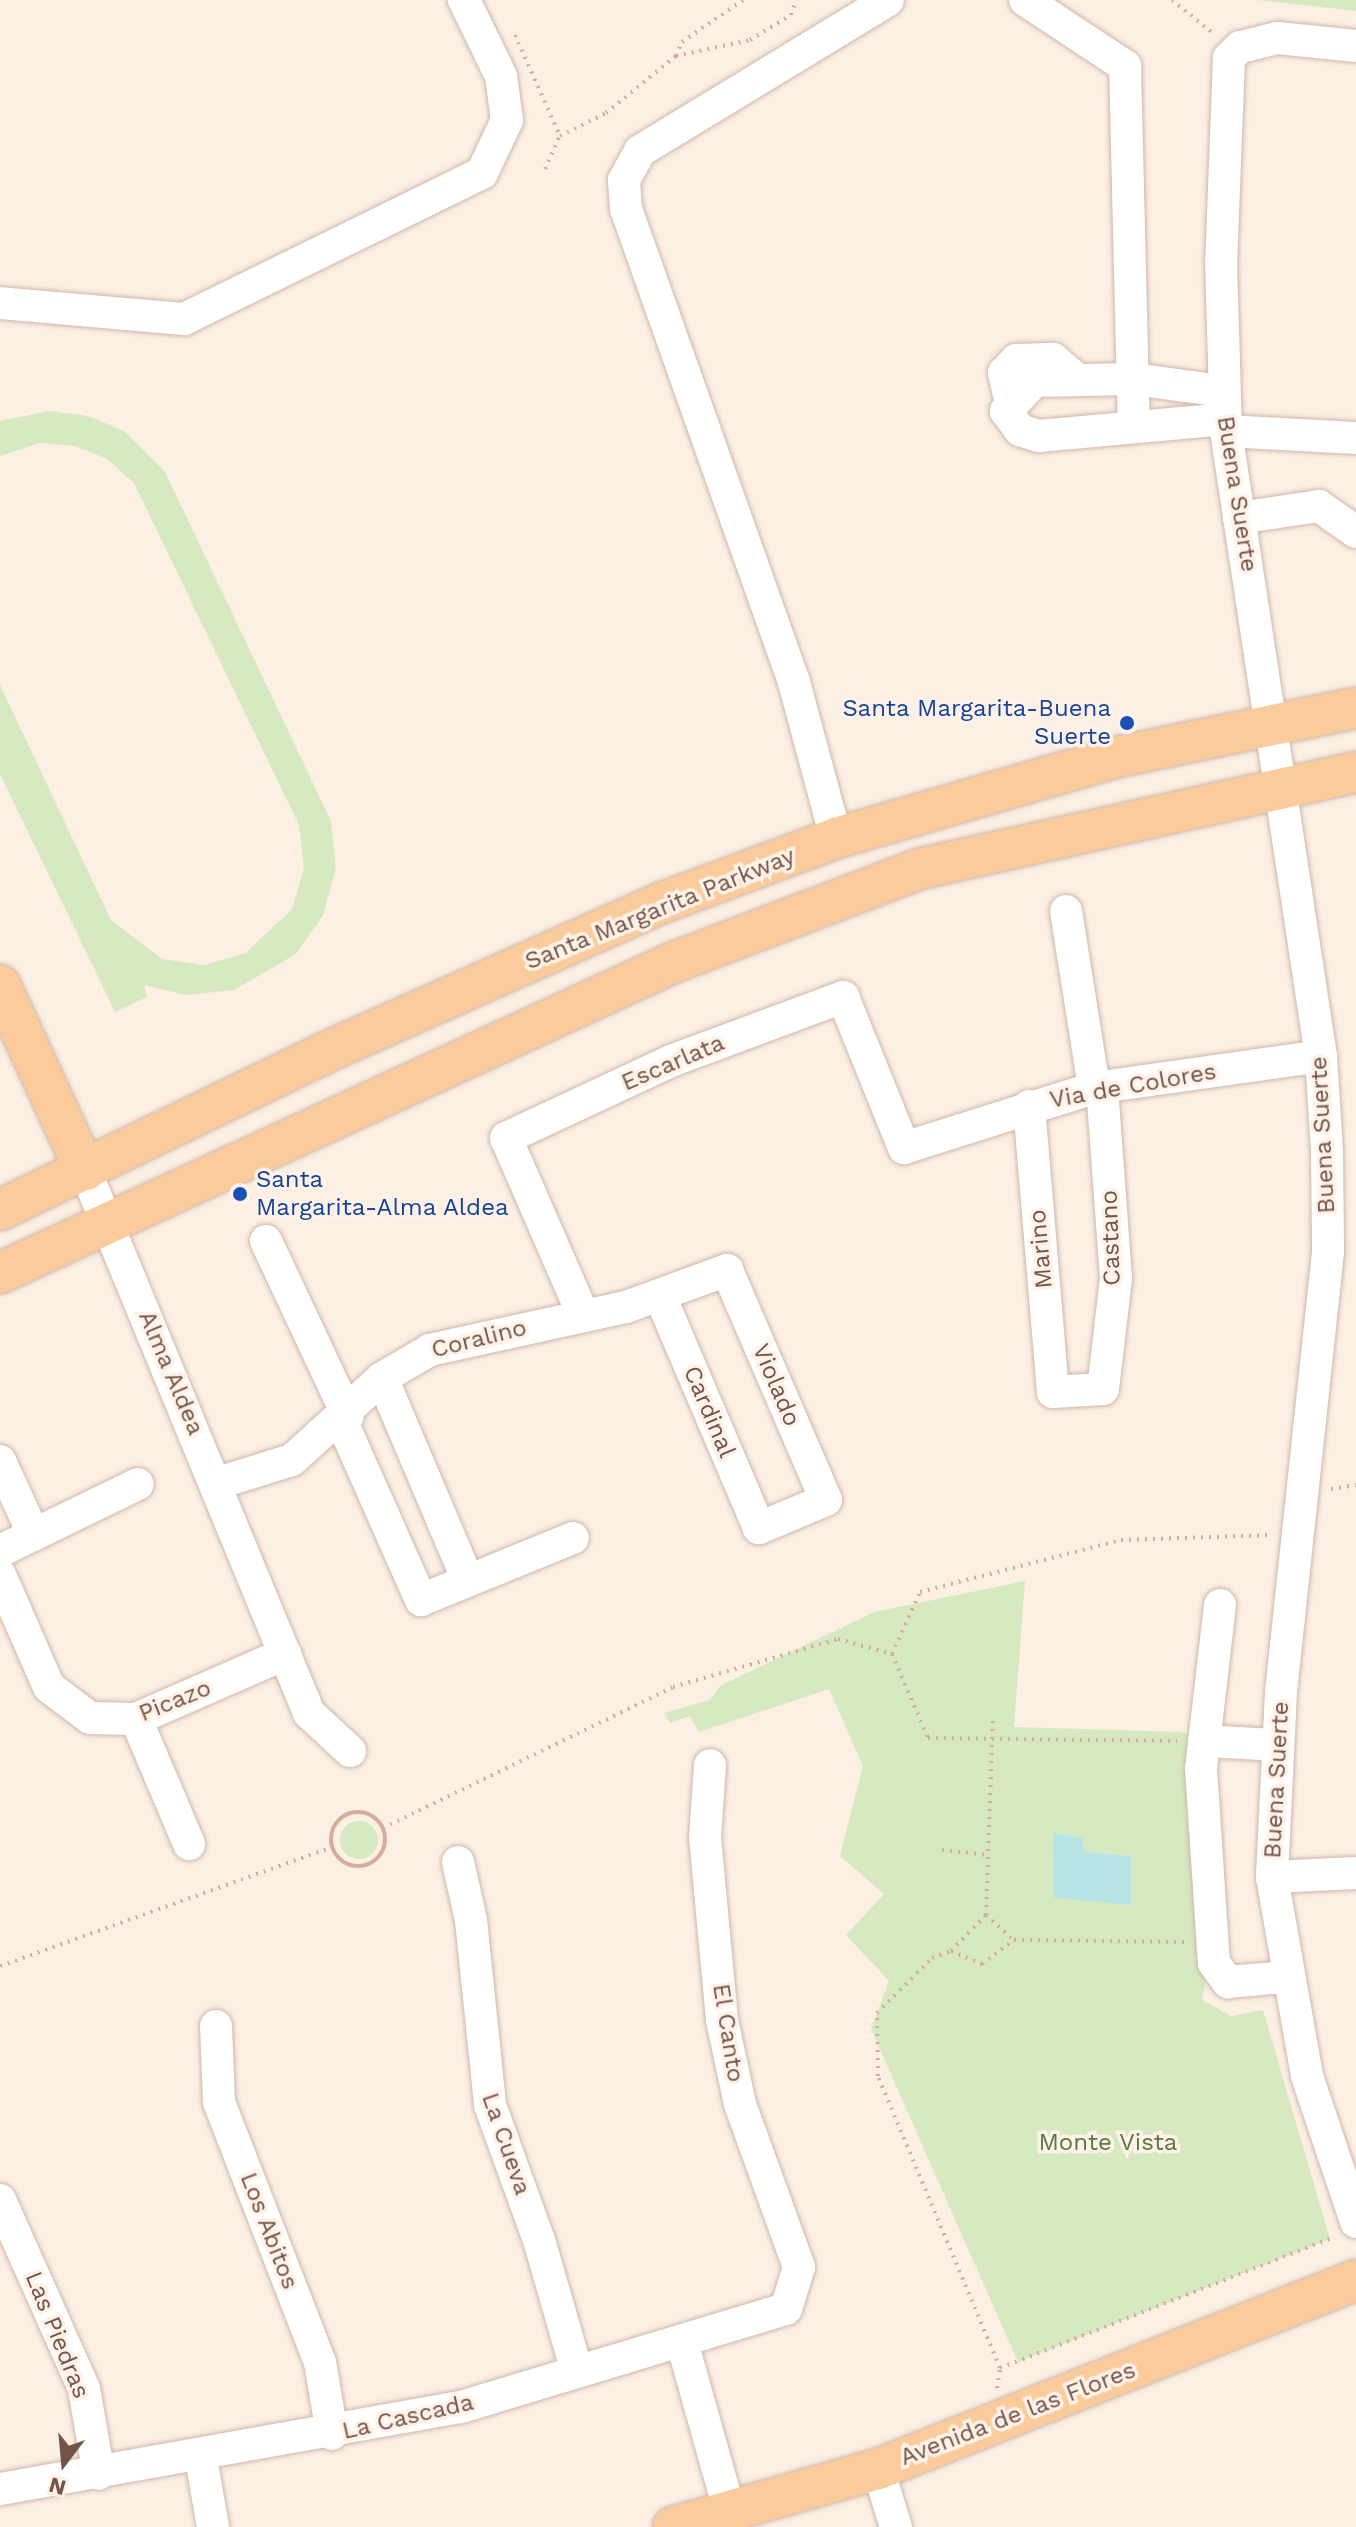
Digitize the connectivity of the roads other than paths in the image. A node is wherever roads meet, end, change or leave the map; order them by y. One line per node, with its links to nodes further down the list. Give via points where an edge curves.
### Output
1 (464, 0): 5 (street, via 501,76 507,120 482,173 184,319)
2 (888, 0): 16 (street, via 640,151 624,180 626,209 794,682)
3 (1025, 0): 6 (street, via 1125,66)
4 (1356, 46): 7 (street, Buena Suerte, via 1277,38 1238,49 1225,81)
5 (0, 303)
6 (1132, 379): 7 (street); 8 (street); 8 (street, via 1035,381 1010,399 1011,421 1039,436 1107,435)
7 (1224, 414): 8 (street); 9 (street); 10 (street, Buena Suerte)
8 (1134, 422)
9 (1356, 438)
10 (1239, 518): 11 (street, via 1319,506); 13 (street, Buena Suerte)
11 (1356, 532)
12 (1356, 708): 13 (main road, Santa Margarita Parkway)
13 (1271, 721): 15 (street, Buena Suerte); 16 (main road, Santa Margarita Parkway)
14 (1356, 772): 15 (main road)
15 (1275, 786): 19 (street, Buena Suerte); 25 (main road, via 919,869 672,963)
16 (836, 838): 23 (main road, Santa Margarita Parkway, via 650,909 322,1054)
17 (1066, 911): 20 (street, Castano)
18 (0, 985): 23 (main road, Alma Aldea)
19 (1321, 1056): 20 (street, Via de Colores); 27 (street, Buena Suerte)
20 (1098, 1087): 21 (street, Via de Colores); 33 (street, Castano, via 1116,1278 1103,1389)
21 (1029, 1106): 22 (street, Via de Colores); 33 (street, Marino)
22 (904, 1148): 31 (street, Escarlata, via 843,997 671,1061 506,1138)
23 (85, 1170): 24 (main road, Santa Margarita Parkway); 25 (street, Alma Aldea)
24 (0, 1210)
25 (108, 1225): 29 (main road); 36 (street, Alma Aldea)
26 (266, 1241): 34 (street)
27 (1342, 1252): 48 (street, Buena Suerte, via 1299,1535)
28 (727, 1270): 30 (street, Coralino); 38 (street, Violado, via 826,1500)
29 (0, 1273)
30 (660, 1296): 31 (street, Coralino); 38 (street, Cardinal)
31 (583, 1315): 32 (street, Coralino, via 460,1340)
32 (382, 1378): 34 (street, Coralino); 43 (street)
33 (1053, 1392)
34 (345, 1419): 36 (street, Coralino, via 292,1460); 43 (street, via 421,1600)
35 (0, 1461): 39 (street)
36 (218, 1483): 45 (street, Alma Aldea)
37 (138, 1484): 39 (street)
38 (759, 1528)
39 (33, 1533): 41 (street)
40 (573, 1538): 43 (street)
41 (0, 1551)
42 (0, 1575): 46 (street, Picazo, via 49,1687 90,1718)
43 (468, 1581)
44 (1220, 1605): 47 (street)
45 (285, 1654): 46 (street, Picazo); 49 (street, Alma Aldea, via 309,1713)
46 (136, 1719): 51 (street)
47 (1204, 1741): 48 (street); 55 (street, via 1214,1963 1228,1982)
48 (1278, 1745): 54 (street, Buena Suerte)
49 (350, 1751)
50 (710, 1765): 60 (street, El Canto, via 705,1838 722,2020 740,2104 799,2267)
51 (189, 1844)
52 (458, 1862): 62 (street, La Cueva, via 471,1920 490,2105)
53 (1356, 1873): 54 (street)
54 (1272, 1877): 55 (street, Buena Suerte)
55 (1285, 1977): 58 (street, Buena Suerte)
56 (216, 2026): 63 (street, Los Abitos, via 219,2102 320,2362)
57 (0, 2200): 66 (street, Las Piedras, via 84,2389)
58 (1343, 2230)
59 (1356, 2280): 65 (main road, Avenida de las Flores)
60 (795, 2290): 61 (street, La Cascada, via 786,2309)
61 (682, 2342): 62 (street, La Cascada); 68 (street)
62 (577, 2372): 63 (street, La Cascada)
63 (332, 2434): 64 (street, La Cascada)
64 (201, 2458): 66 (street, La Cascada); 69 (street)
65 (878, 2469): 68 (main road, Avenida de las Flores); 71 (street)
66 (99, 2474): 67 (street, La Cascada)
67 (0, 2489)
68 (730, 2513): 70 (main road, Avenida de las Flores)
69 (213, 2527)
70 (673, 2527)
71 (896, 2527)

